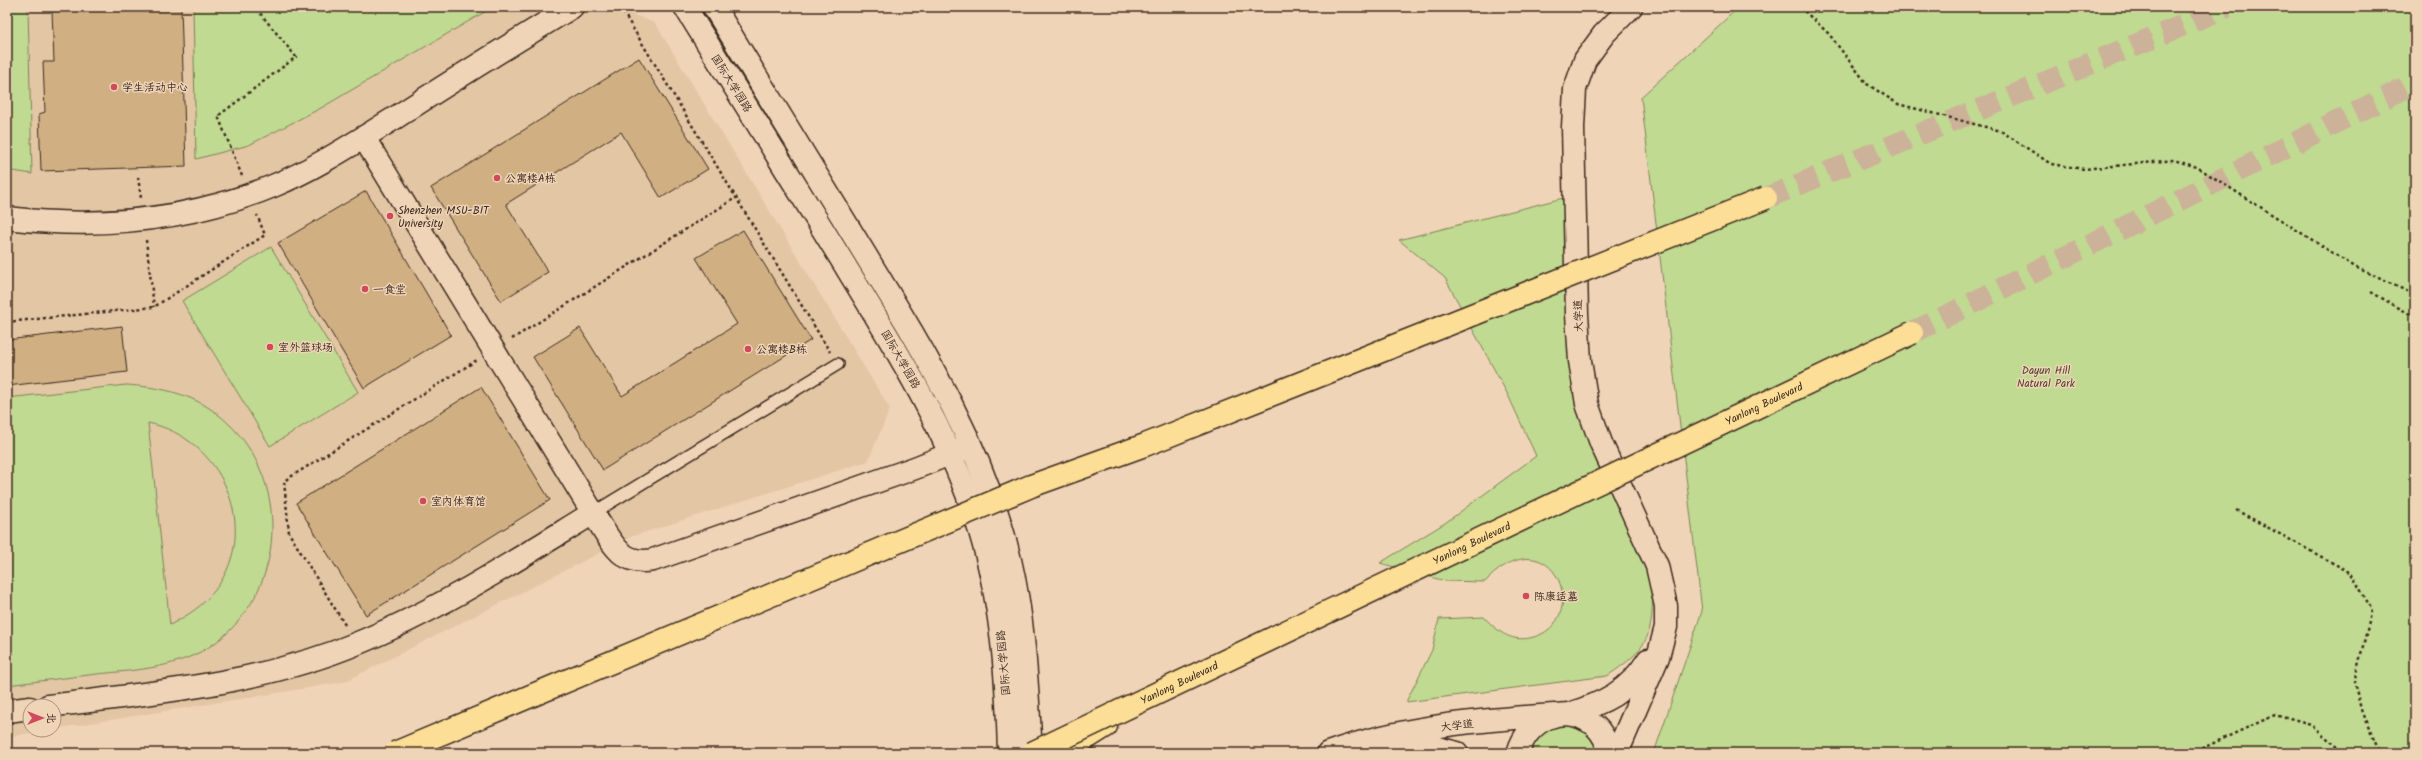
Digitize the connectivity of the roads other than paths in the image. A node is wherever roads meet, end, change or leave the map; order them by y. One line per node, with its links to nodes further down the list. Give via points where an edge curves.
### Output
1 (572, 7): 5 (street)
2 (684, 7): 12 (street, 国际大学园路, via 903,360)
3 (714, 7): 11 (street, 国际大学园路, via 923,350)
4 (1631, 7): 14 (street, 大学道, via 1604,34 1586,60 1575,90 1573,127 1577,314 1580,361 1587,404 1601,443 1657,566 1666,606)
5 (548, 13): 6 (street)
6 (364, 138): 8 (street, via 302,173 250,195 186,212 144,220 76,224); 13 (street)
7 (1766, 198): 21 (highway, bridge, via 1145,445 1031,486)
8 (7, 218)
9 (1912, 333): 15 (highway, Yanlong Boulevard, bridge)
10 (838, 364): 13 (lane)
11 (970, 446): 12 (street); 23 (street, 国际大学园路, via 999,520 1018,599 1028,688)
12 (950, 455): 13 (street, via 641,563 630,560 618,551); 22 (street, 国际大学园路, via 977,521 994,590 1006,680)
13 (593, 513): 16 (street, via 438,606 357,644 276,670 195,687)
14 (1666, 627): 19 (street, 大学道, via 1647,662 1631,682 1599,704); 29 (street, 大学道, via 1658,657)
15 (1174, 685): 23 (highway, Yanlong Boulevard, bridge); 24 (highway, bridge)
16 (62, 704)
17 (22, 709): 18 (street)
18 (7, 711)
19 (1562, 714): 20 (street, 大学道, via 1414,730); 27 (street, 大学道, via 1540,720 1529,729); 28 (street, 大学道, via 1584,718 1596,726 1605,739)
20 (1361, 743): 25 (street, 大学道); 26 (street, 大学道, via 1398,742 1432,746)
21 (395, 753)
22 (1009, 753)
23 (1031, 753)
24 (1063, 753)
25 (1328, 753)
26 (1457, 753)
27 (1518, 753)
28 (1610, 753)
29 (1617, 753)

